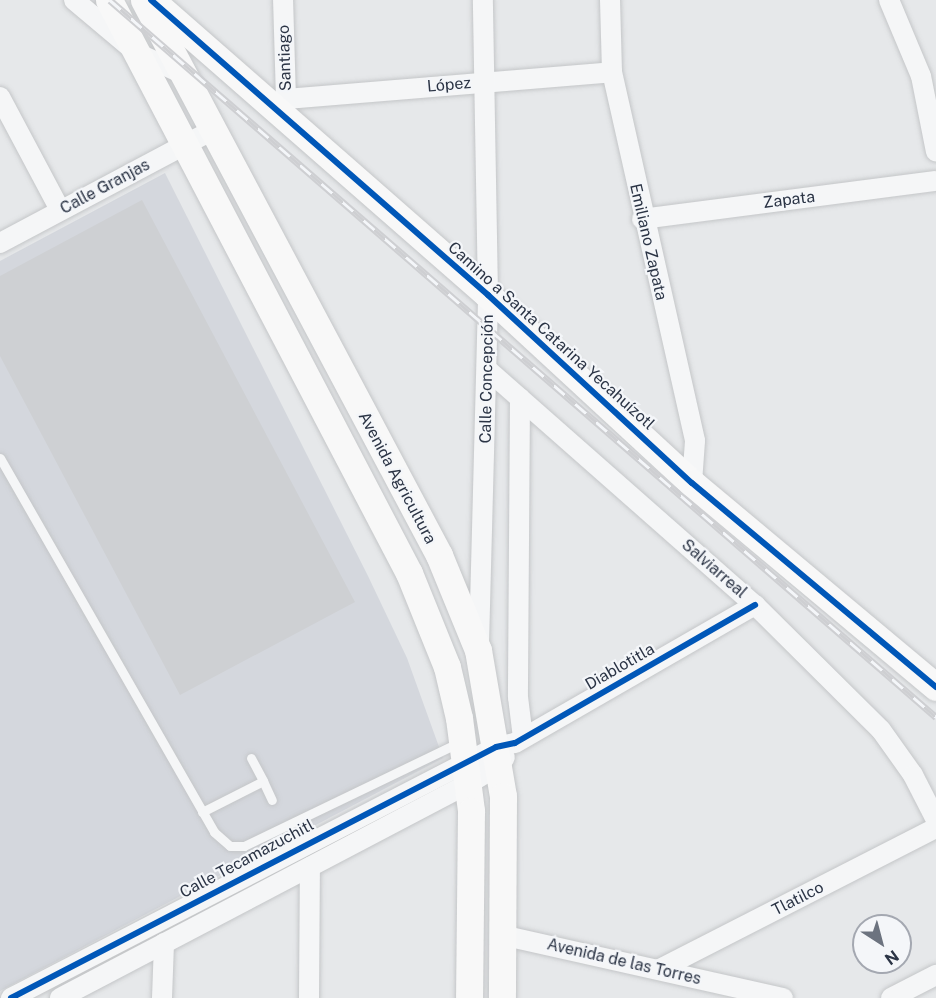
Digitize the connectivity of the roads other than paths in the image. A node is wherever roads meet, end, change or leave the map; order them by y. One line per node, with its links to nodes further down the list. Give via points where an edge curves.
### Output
1 (74, 0): 9 (street)
2 (109, 0): 9 (main road, Avenida Agricultura)
3 (144, 0): 11 (main road, Avenida Agricultura)
4 (151, 0): 14 (main road, Camino a Santa Catarina Yecahuízotl)
5 (283, 0): 14 (street, Santiago)
6 (483, 0): 12 (street, Calle Concepción)
7 (610, 0): 10 (street, Emiliano Zapata)
8 (889, 0): 17 (street, via 921,76)
9 (137, 54): 11 (street); 16 (main road, Avenida Agricultura)
10 (612, 72): 12 (street, López); 20 (street, Emiliano Zapata)
11 (183, 74): 15 (main road, Avenida Agricultura)
12 (484, 82): 14 (street, López); 22 (street, Calle Concepción)
13 (0, 97): 19 (street)
14 (282, 106): 22 (main road, Camino a Santa Catarina Yecahuízotl)
15 (211, 131): 16 (street, Calle Granjas); 28 (main road, Avenida Agricultura, via 439,555)
16 (183, 145): 19 (street, Calle Granjas); 32 (main road, Avenida Agricultura, via 409,573 447,667)
17 (936, 152)
18 (936, 181): 20 (street, Zapata)
19 (60, 210): 21 (street, Calle Granjas)
20 (642, 219): 26 (street, Emiliano Zapata, via 695,441)
21 (0, 243)
22 (488, 295): 23 (street, Calle Concepción); 26 (main road, Camino a Santa Catarina Yecahuízotl)
23 (488, 370): 24 (street, Salviarreal); 28 (street, Calle Concepción)
24 (520, 398): 27 (street, Salviarreal); 30 (street, via 518,697)
25 (0, 458): 35 (lane)
26 (692, 483): 29 (main road, Camino a Santa Catarina Yecahuízotl)
27 (755, 605): 30 (street, Diablotitla); 36 (street, Salviarreal, via 881,730 914,775)
28 (478, 650): 30 (main road, Avenida Agricultura)
29 (936, 687)
30 (508, 748): 32 (street, Calle Tecamazuchitl); 39 (main road, Avenida Agricultura)
31 (251, 758): 33 (lane)
32 (465, 763): 35 (lane, via 244,846 230,846 214,832); 38 (street, Calle Tecamazuchitl); 43 (street, Calle Tecamazuchitl); 47 (main road, Avenida Agricultura)
33 (263, 781): 34 (lane); 35 (lane)
34 (272, 800)
35 (202, 812)
36 (936, 820)
37 (936, 828): 41 (street, Tlatilco)
38 (310, 867): 40 (street, Calle Tecamazuchitl); 46 (street)
39 (501, 935): 41 (street, Avenida de las Torres); 48 (main road, Avenida Agricultura)
40 (164, 943): 44 (street, Calle Tecamazuchitl); 45 (street)
41 (660, 969): 49 (street, Avenida de las Torres)
42 (936, 975): 50 (street)
43 (11, 998)
44 (60, 998)
45 (162, 998)
46 (309, 998)
47 (469, 998)
48 (502, 998)
49 (783, 998)
50 (891, 998)

